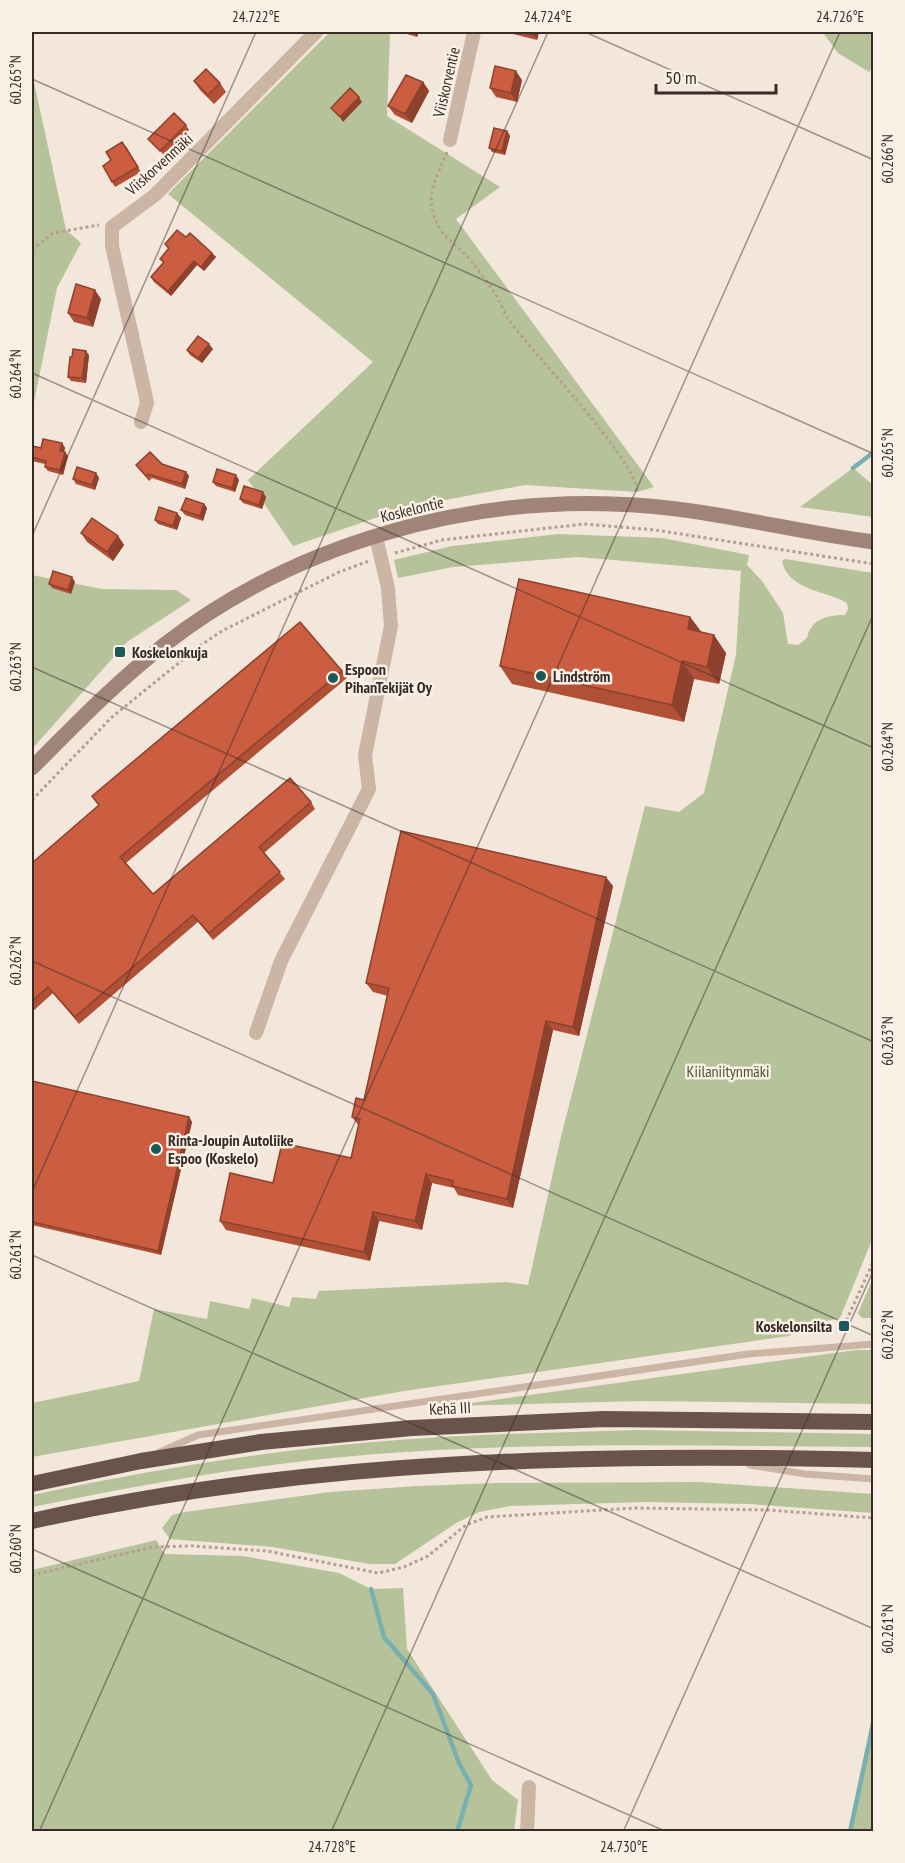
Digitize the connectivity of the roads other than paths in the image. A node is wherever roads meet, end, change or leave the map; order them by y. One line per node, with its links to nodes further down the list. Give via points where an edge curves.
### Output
1 (316, 32): 4 (street, Viiskorvenmäki, via 155,195 110,231 147,404)
2 (474, 32): 3 (street, Viiskorventie)
3 (450, 140)
4 (141, 422)
5 (376, 537): 6 (main road, Koskelontie, via 442,519 521,506 575,503 688,510); 7 (main road, Koskelontie, via 329,552 269,580 193,625 125,677); 8 (street, via 390,598 391,626 365,755 369,789 281,961)
6 (873, 542)
7 (32, 768)
8 (256, 1033)
9 (873, 1344): 13 (lane, via 747,1354 198,1435)
10 (873, 1422): 13 (highway, Kehä III, via 604,1419 412,1428 261,1442)
11 (697, 1457): 12 (highway); 14 (lane, via 805,1474); 16 (highway, via 498,1460 314,1474 155,1496)
12 (873, 1460)
13 (141, 1461): 15 (highway, Kehä III)
14 (873, 1479)
15 (32, 1484)
16 (32, 1521)
17 (529, 1787): 18 (street)
18 (527, 1832)

